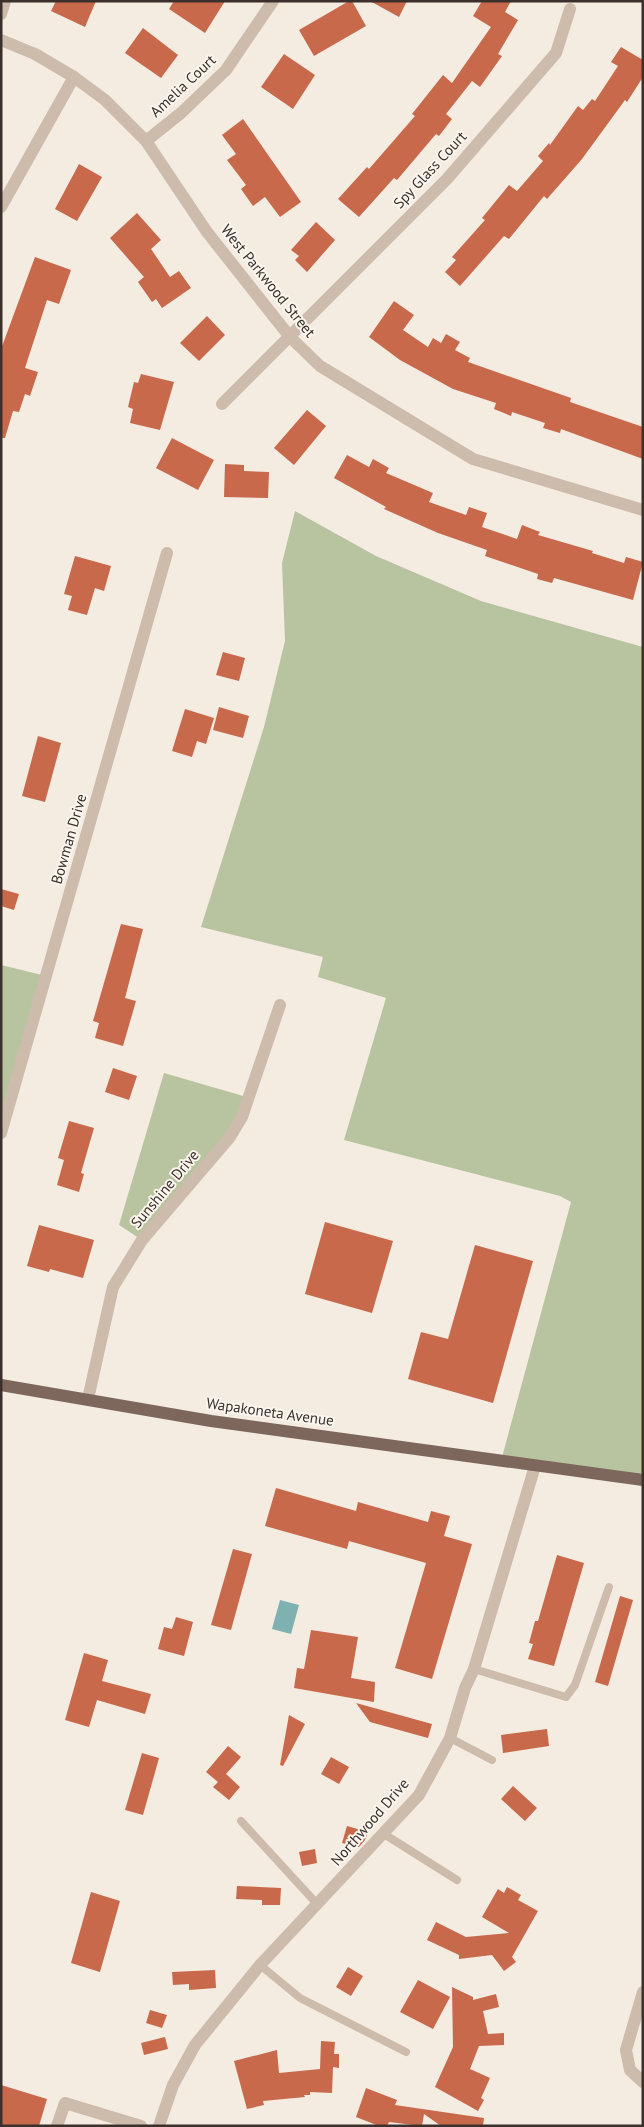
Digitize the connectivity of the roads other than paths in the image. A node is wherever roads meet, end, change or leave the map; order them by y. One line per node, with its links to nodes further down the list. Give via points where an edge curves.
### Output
1 (4, 1): 4 (street)
2 (273, 1): 7 (street, Amelia Court, via 226,70)
3 (570, 9): 9 (street, Spy Glass Court, via 556,53 447,179)
4 (1, 14)
5 (1, 40): 6 (street, West Parkwood Street, via 35,54)
6 (74, 77): 7 (street, West Parkwood Street, via 105,100); 8 (street)
7 (146, 141): 9 (street, West Parkwood Street, via 207,232)
8 (1, 207)
9 (290, 337): 10 (street, Spy Glass Court); 11 (street, West Parkwood Street, via 320,366 473,459)
10 (222, 404)
11 (643, 510)
12 (167, 553): 14 (street, Bowman Drive)
13 (280, 1005): 16 (street, Sunshine Drive, via 242,1117 230,1137 142,1240 113,1286)
14 (1, 1134)
15 (1, 1384): 16 (main road, Wapakoneta Avenue)
16 (88, 1399): 17 (main road, Wapakoneta Avenue, via 211,1421)
17 (535, 1466): 18 (main road, Wapakoneta Avenue); 20 (street, Northwood Drive)
18 (643, 1480)
19 (609, 1587): 20 (lane, via 575,1685 566,1696)
20 (474, 1669): 21 (street, Northwood Drive)
21 (450, 1738): 22 (lane); 24 (street, Northwood Drive, via 419,1795)
22 (492, 1760)
23 (241, 1821): 26 (lane)
24 (384, 1834): 25 (lane); 26 (street, Northwood Drive)
25 (457, 1880)
26 (318, 1905): 27 (street, Northwood Drive)
27 (260, 1965): 29 (lane, via 300,1998); 33 (street, Northwood Drive, via 195,2045 173,2085)
28 (643, 1992): 30 (street, via 626,2050 630,2070)
29 (406, 2052)
30 (643, 2082)
31 (57, 2126): 32 (street, via 65,2103)
32 (141, 2126)
33 (160, 2126)

